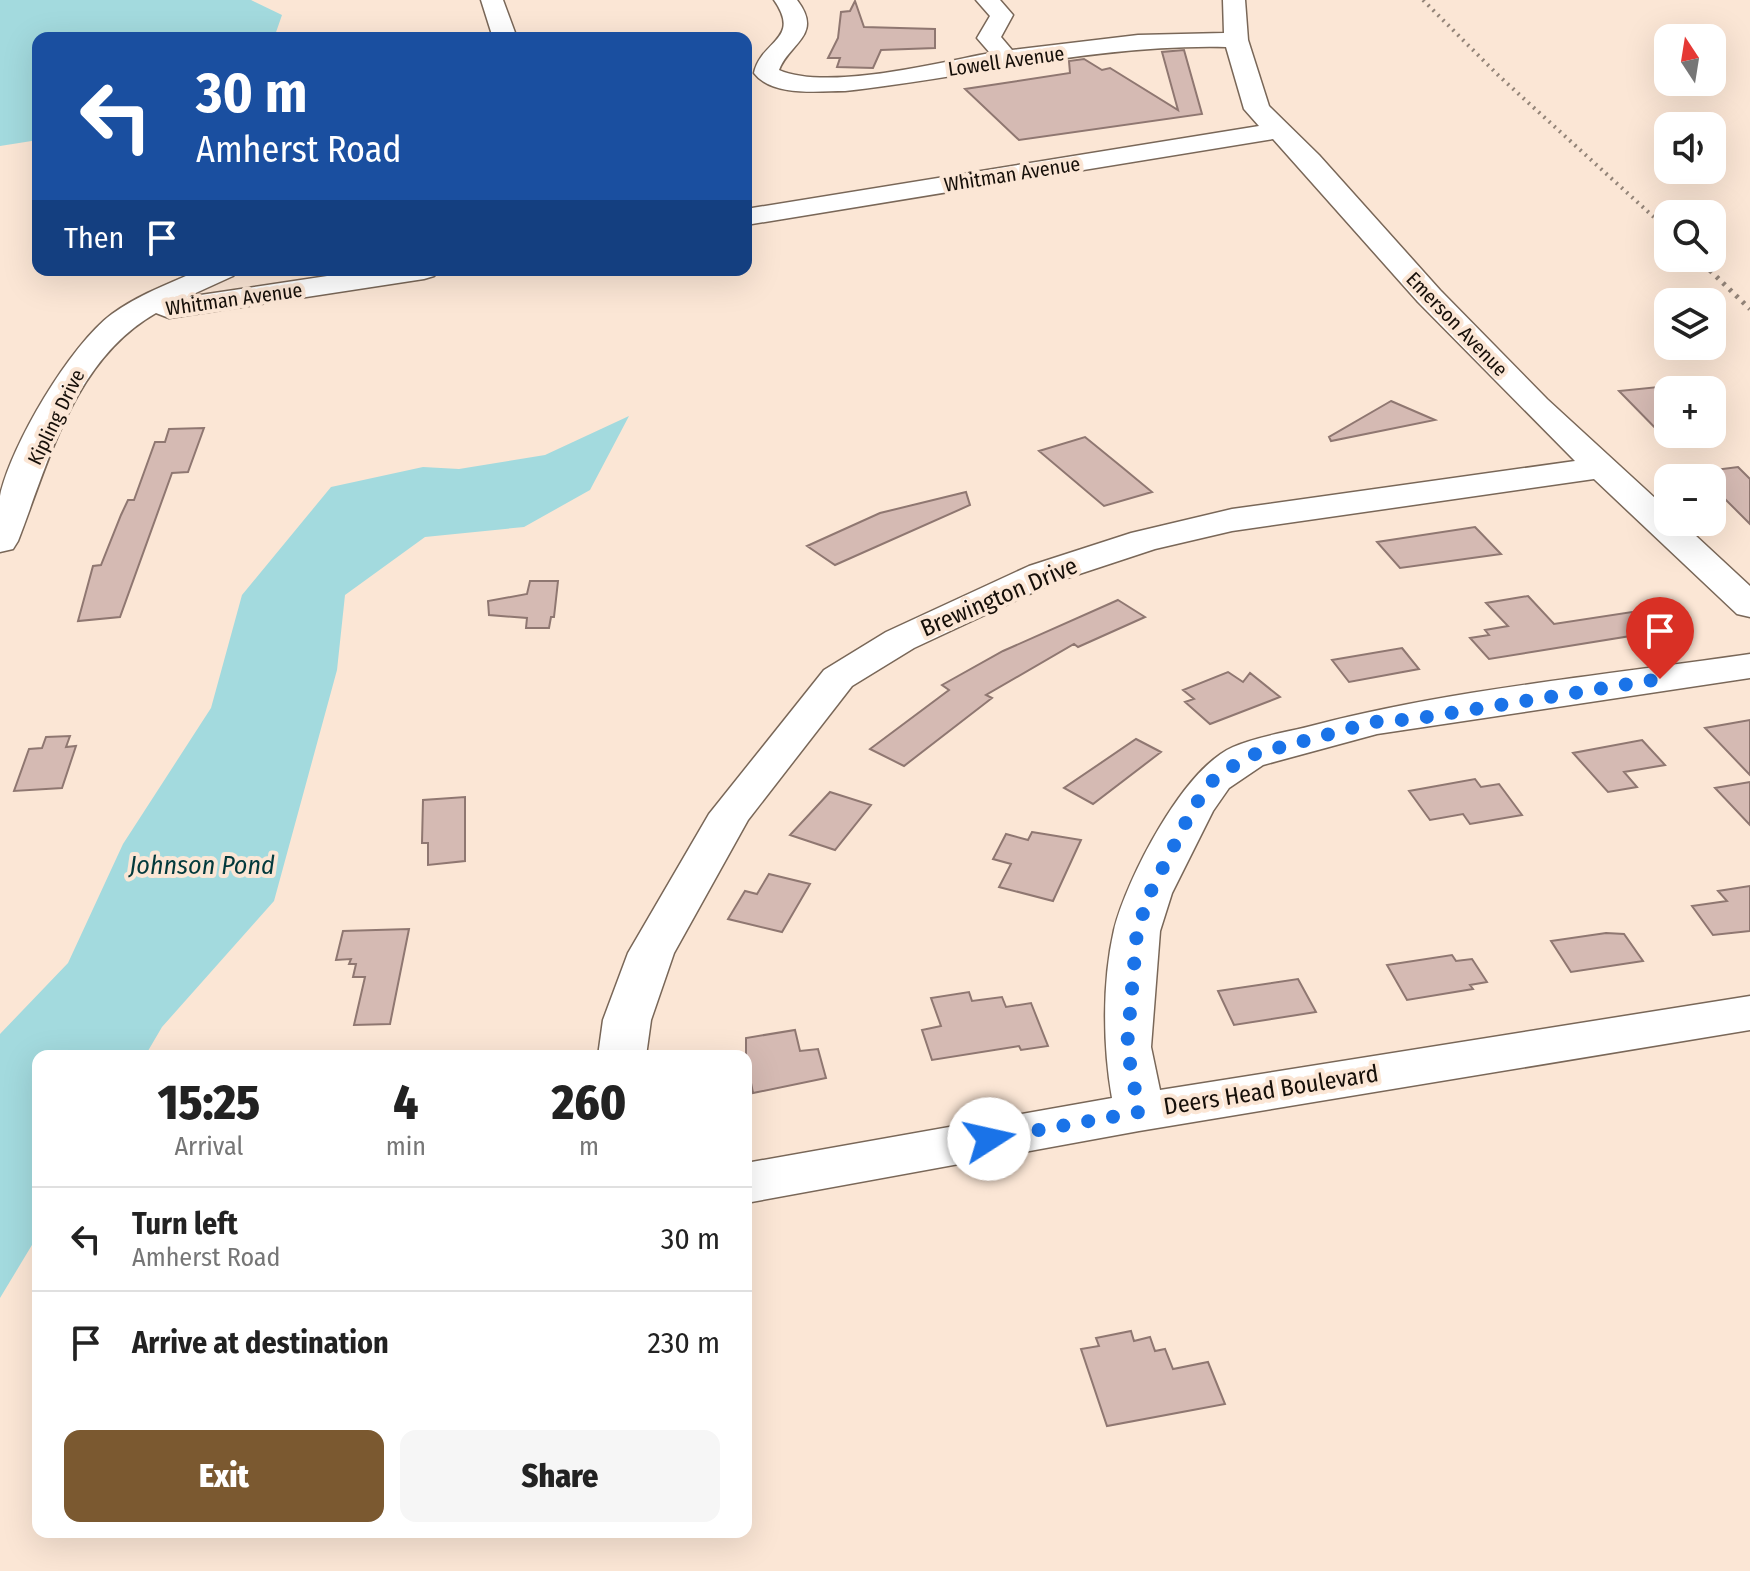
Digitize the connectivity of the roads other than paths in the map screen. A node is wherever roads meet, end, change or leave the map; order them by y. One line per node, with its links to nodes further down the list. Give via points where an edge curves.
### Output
1 (785, 0): 7 (street, Lowell Avenue, via 797,19 789,46 768,63 766,73 775,81 901,78)
2 (987, 0): 7 (street, via 1002,15 989,38)
3 (1234, 0): 6 (street, Emerson Avenue)
4 (502, 2): 5 (street)
5 (504, 32)
6 (1236, 40): 7 (street, Lowell Avenue, via 1166,40); 8 (street, Emerson Avenue, via 1257,109)
7 (1007, 58)
8 (1279, 130): 9 (street, Whitman Avenue); 13 (street, Emerson Avenue, via 1429,296 1536,406)
9 (752, 216)
10 (211, 276): 12 (street, Kipling Drive)
11 (387, 276): 12 (street, Whitman Avenue)
12 (138, 312): 14 (street, Kipling Drive, via 112,329 68,382)
13 (1605, 467): 15 (street, Emerson Avenue); 18 (street, Brewington Drive, via 1277,513 1159,538 1042,574 900,640 838,678 730,814 651,953 627,1020)
14 (0, 541)
15 (1750, 606)
16 (1750, 666): 19 (street, via 1374,722 1248,756 1214,779 1193,808 1137,931 1127,1047)
17 (1750, 1013): 19 (street, Deers Head Boulevard)
18 (623, 1050)
19 (1139, 1112): 20 (street, Deers Head Boulevard)
20 (752, 1182)

